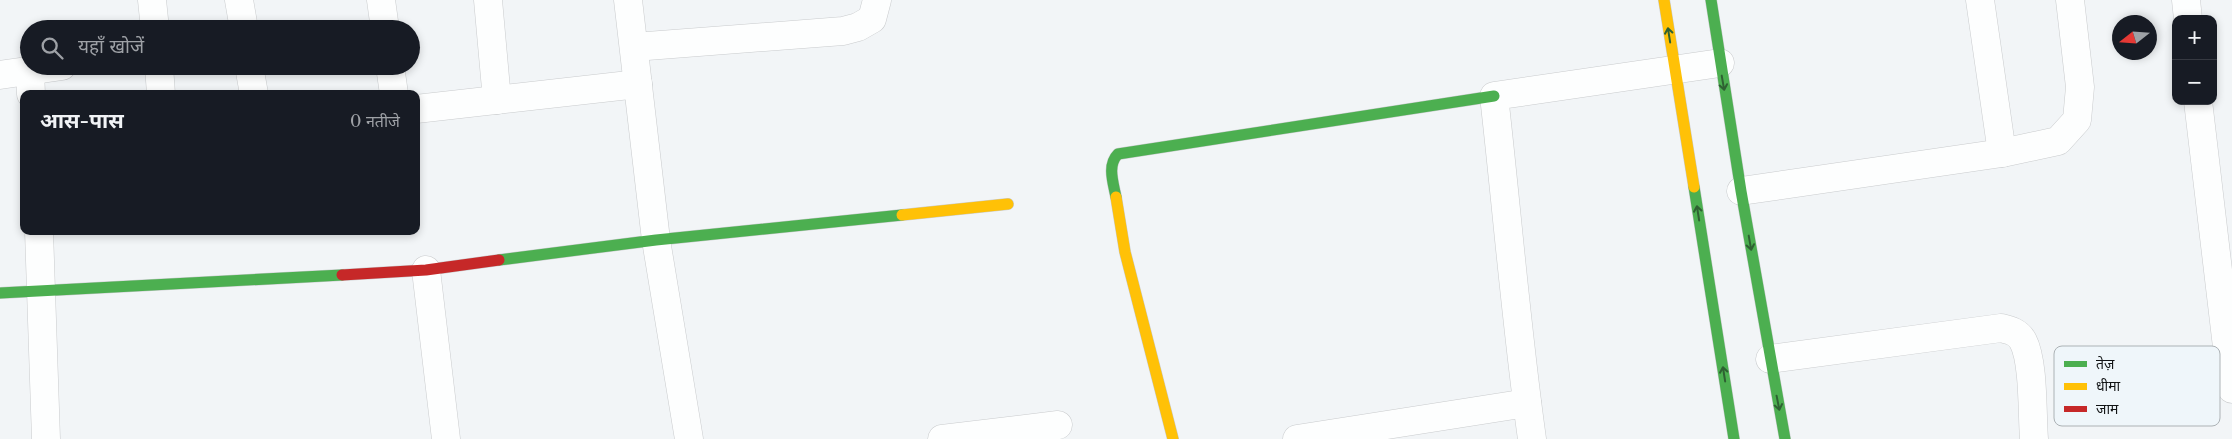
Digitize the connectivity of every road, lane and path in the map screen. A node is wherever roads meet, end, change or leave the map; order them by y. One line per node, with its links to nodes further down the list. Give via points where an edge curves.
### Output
1 (152, 0): 13 (street)
2 (239, 0): 14 (street)
3 (381, 0): 15 (street)
4 (488, 0): 30 (street)
5 (628, 0): 16 (street)
6 (877, 0): 16 (street, via 872,19 858,28 843,31)
7 (1664, 0): 18 (street, one-way to 7)
8 (1711, 0): 17 (street)
9 (1980, 0): 33 (street)
10 (2070, 0): 33 (street, via 2080,87 2076,120 2058,141)
11 (2186, 0): 12 (street)
12 (2188, 15)
13 (154, 20)
14 (242, 20)
15 (384, 20)
16 (634, 47): 25 (street)
17 (1720, 62): 18 (street); 34 (street, one-way to 34)
18 (1674, 68): 29 (street); 52 (street, one-way to 18)
19 (0, 75): 24 (street)
20 (45, 75): 24 (street)
21 (159, 75): 26 (street)
22 (251, 75): 27 (street)
23 (391, 75): 28 (street)
24 (31, 82)
25 (638, 84): 30 (street); 37 (street)
26 (161, 90)
27 (253, 90)
28 (393, 90)
29 (1494, 96): 43 (street); 49 (street, via 1118,154 1112,160 1125,252)
30 (497, 100): 32 (street)
31 (2198, 105): 42 (street)
32 (420, 109)
33 (2002, 152): 34 (street)
34 (1742, 191): 41 (street, one-way to 41)
35 (1008, 204): 37 (street)
36 (39, 235): 39 (street)
37 (656, 240): 38 (street); 47 (street)
38 (426, 270): 39 (street); 46 (street)
39 (42, 289): 40 (street); 45 (street)
40 (0, 293)
41 (1770, 359): 53 (street, one-way to 53); 54 (street, via 2001,328 2012,330 2022,340 2029,356)
42 (2232, 389)
43 (1527, 403): 50 (street); 51 (street)
44 (1058, 425): 48 (street)
45 (46, 439)
46 (446, 439)
47 (689, 439)
48 (942, 439)
49 (1173, 439)
50 (1297, 439)
51 (1532, 439)
52 (1734, 439)
53 (1785, 439)
54 (2034, 439)

